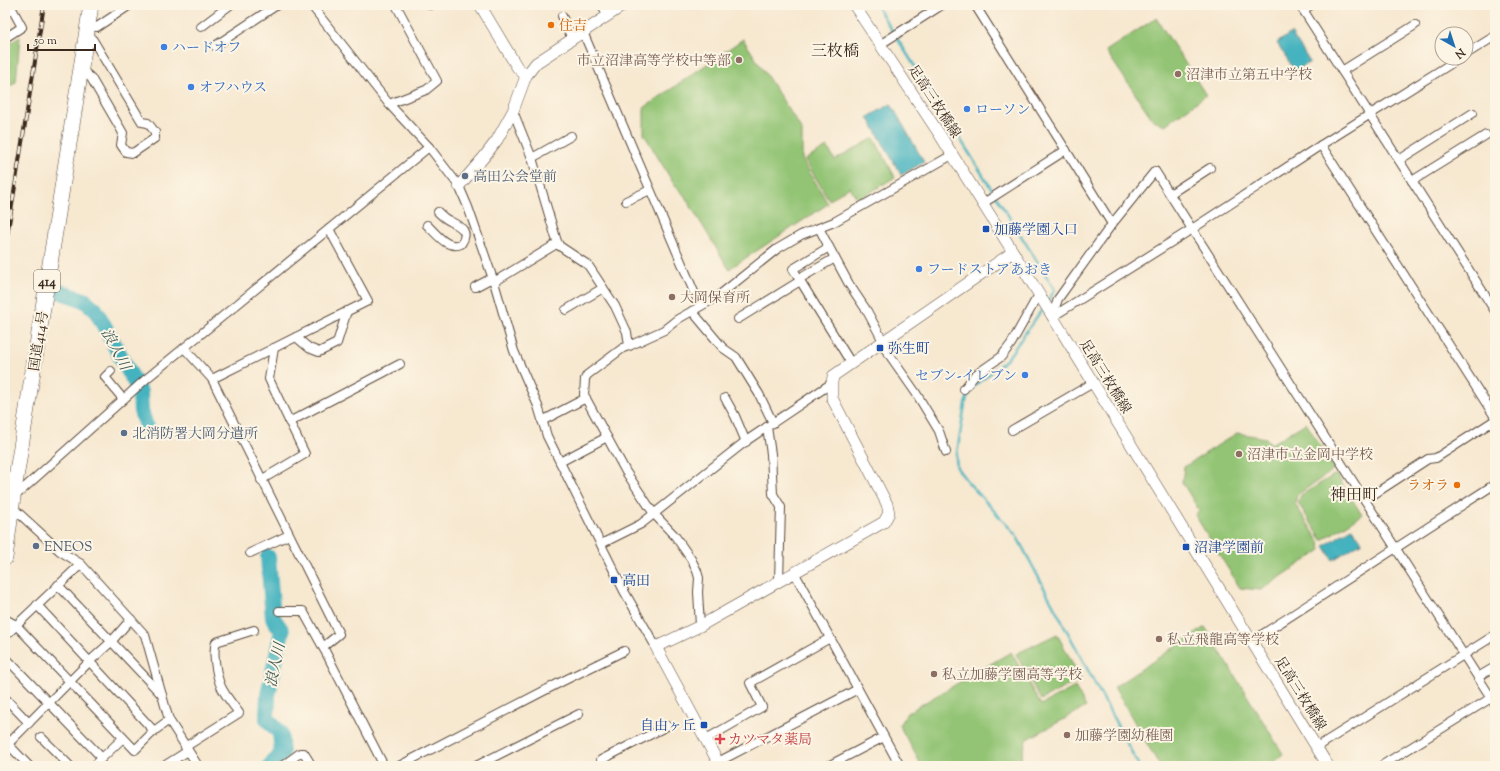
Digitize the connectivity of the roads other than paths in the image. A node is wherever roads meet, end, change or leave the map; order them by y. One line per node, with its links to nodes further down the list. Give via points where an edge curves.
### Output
1 (10, 5): 23 (street, via 22,27)
2 (91, 5): 20 (highway, 国道414号 / 414)
3 (130, 5): 20 (street, via 97,27)
4 (230, 5): 19 (street)
5 (277, 5): 26 (street)
6 (311, 5): 32 (street)
7 (396, 5): 32 (street, via 437,81 426,90)
8 (480, 5): 31 (street, via 517,67)
9 (602, 5): 17 (street)
10 (624, 5): 17 (street)
11 (854, 5): 25 (street, 足高三枚橋線)
12 (942, 5): 25 (street)
13 (975, 5): 40 (street)
14 (1311, 5): 15 (street)
15 (1301, 8): 30 (street)
16 (562, 16): 24 (street)
17 (608, 16): 21 (street)
18 (1415, 25): 30 (street)
19 (201, 27)
20 (87, 30): 29 (highway, 国道414号 / 414); 29 (street, via 142,122 148,123 155,132 155,138 133,153 126,152 121,145 123,133 91,78)
21 (583, 32): 24 (street); 47 (street)
22 (1495, 36): 27 (street)
23 (5, 38)
24 (572, 39): 31 (street, via 536,63)
25 (881, 44): 41 (street, 足高三枚橋線)
26 (215, 46)
27 (1474, 49)
28 (1447, 66): 35 (street)
29 (81, 69): 101 (highway, 国道414号 / 414)
30 (1342, 71): 35 (street)
31 (526, 76): 33 (street)
32 (389, 104): 39 (street)
33 (514, 111): 42 (street); 46 (street, via 497,140)
34 (1473, 113): 43 (street)
35 (1370, 115): 38 (street); 43 (street)
36 (1486, 135): 45 (street)
37 (571, 136): 42 (street)
38 (1321, 145): 56 (street); 89 (street)
39 (429, 147): 46 (street); 55 (street)
40 (1066, 150): 50 (street); 52 (street)
41 (952, 156): 50 (street, 足高三枚橋線); 54 (street)
42 (532, 158): 57 (street)
43 (1399, 160): 45 (street)
44 (1210, 168): 48 (street)
45 (1412, 181): 66 (street)
46 (459, 186): 61 (street)
47 (650, 190): 49 (street); 67 (street)
48 (1170, 194): 52 (street, via 1155,171); 56 (street)
49 (626, 201)
50 (986, 202): 59 (street, 足高三枚橋線)
51 (438, 212): 53 (street, via 462,228 464,239 461,244 447,244)
52 (1112, 224): 72 (street)
53 (427, 225)
54 (819, 228): 58 (street); 67 (street, via 801,234 777,249 717,297)
55 (329, 229): 69 (street, via 368,301); 77 (street)
56 (1192, 229): 72 (street); 100 (street)
57 (558, 243): 61 (street); 64 (street, via 588,265)
58 (829, 247): 60 (street); 62 (street, via 793,269)
59 (1013, 252): 65 (street, 足高三枚橋線); 75 (street)
60 (835, 258): 62 (street); 75 (street, via 867,311)
61 (493, 280): 63 (street); 90 (street, via 514,350)
62 (799, 280): 73 (street); 79 (street)
63 (475, 287)
64 (603, 288): 68 (street); 76 (street, via 627,332)
65 (1039, 296): 72 (street, 足高三枚橋線); 85 (street, via 1001,357 975,375)
66 (1492, 298): 71 (street)
67 (700, 306): 70 (street)
68 (566, 310)
69 (347, 311): 74 (street); 74 (street, via 337,342 319,352 309,348)
70 (692, 311): 76 (street, via 664,330); 92 (street, via 723,348 736,357 759,394)
71 (1495, 311)
72 (1050, 314): 84 (street, 足高三枚橋線)
73 (738, 319)
74 (296, 337): 78 (street)
75 (882, 342): 79 (street); 96 (street, via 939,431)
76 (629, 346): 86 (street, via 587,375 584,395)
77 (184, 348): 82 (street); 88 (street)
78 (274, 348): 82 (street); 91 (street, via 268,379)
79 (851, 363): 83 (street, via 834,376)
80 (400, 364): 91 (street)
81 (110, 370): 88 (street, via 104,376)
82 (212, 379): 98 (street)
83 (832, 383): 92 (street); 109 (street, via 832,398 887,504 889,513 884,522)
84 (1093, 383): 93 (street); 122 (street, 足高三枚橋線)
85 (964, 389)
86 (586, 398): 90 (street); 94 (street)
87 (725, 398): 95 (street)
88 (123, 399): 101 (street)
89 (1495, 419): 100 (street)
90 (542, 421): 97 (street)
91 (290, 422): 98 (street, via 305,454)
92 (770, 425): 95 (street); 110 (street, via 773,494 780,507)
93 (1012, 430)
94 (607, 437): 97 (street); 102 (street, via 626,472)
95 (746, 442): 102 (street)
96 (946, 452)
97 (560, 462): 104 (street)
98 (261, 480): 103 (street)
99 (1495, 484): 105 (street)
100 (1365, 500): 105 (street)
101 (10, 502): 107 (highway, 国道414号 / 414); 108 (street, via 60,551)
102 (654, 514): 104 (street, via 641,524); 117 (street, via 675,536 697,570)
103 (289, 535): 106 (street); 125 (street, via 339,634 323,647)
104 (601, 544): 124 (street)
105 (1396, 548): 122 (street); 127 (street)
106 (250, 553)
107 (5, 558)
108 (81, 564): 111 (street); 115 (street)
109 (794, 572): 110 (street); 121 (street)
110 (779, 581): 117 (street)
111 (58, 585): 112 (street); 123 (street)
112 (37, 605): 116 (street); 129 (street)
113 (279, 610): 125 (street, via 303,611)
114 (5, 618): 116 (street)
115 (131, 619): 123 (street); 134 (street, via 145,635)
116 (16, 625): 120 (street); 132 (street)
117 (700, 626): 124 (street)
118 (254, 630): 149 (street, via 216,642 214,649 218,678 223,691 239,713)
119 (1495, 635): 127 (street)
120 (5, 636)
121 (830, 638): 133 (street); 146 (street, via 750,683 762,707)
122 (1252, 641): 148 (street, 足高三枚橋線)
123 (111, 642): 129 (street); 134 (street)
124 (656, 647): 146 (street)
125 (324, 649): 160 (street)
126 (624, 651): 161 (street)
127 (1464, 654): 131 (street); 148 (street)
128 (5, 657): 137 (street)
129 (90, 661): 132 (street); 142 (street)
130 (1495, 667): 131 (street)
131 (1478, 677): 136 (street)
132 (70, 681): 137 (street); 145 (street)
133 (858, 689): 144 (street); 152 (street)
134 (164, 697): 139 (street)
135 (5, 698): 140 (street)
136 (1493, 701): 166 (street)
137 (49, 703): 140 (street); 150 (street)
138 (579, 714): 162 (street)
139 (169, 720): 142 (street); 149 (street)
140 (28, 723): 147 (street)
141 (667, 726): 151 (street)
142 (154, 731): 145 (street, via 135,750)
143 (41, 737): 154 (street)
144 (884, 737): 163 (street); 164 (street)
145 (123, 738): 150 (street)
146 (706, 739): 152 (street)
147 (7, 742): 153 (street)
148 (1317, 746): 165 (street, 足高三枚橋線)
149 (187, 749): 156 (street); 157 (street)
150 (102, 758): 155 (street)
151 (601, 760)
152 (719, 764)
153 (29, 766)
154 (70, 766)
155 (94, 766)
156 (164, 766)
157 (198, 766)
158 (282, 766): 159 (street, via 300,753 304,753)
159 (312, 766)
160 (384, 766)
161 (399, 766)
162 (476, 766)
163 (828, 766)
164 (900, 766)
165 (1328, 766)
166 (1381, 766)

